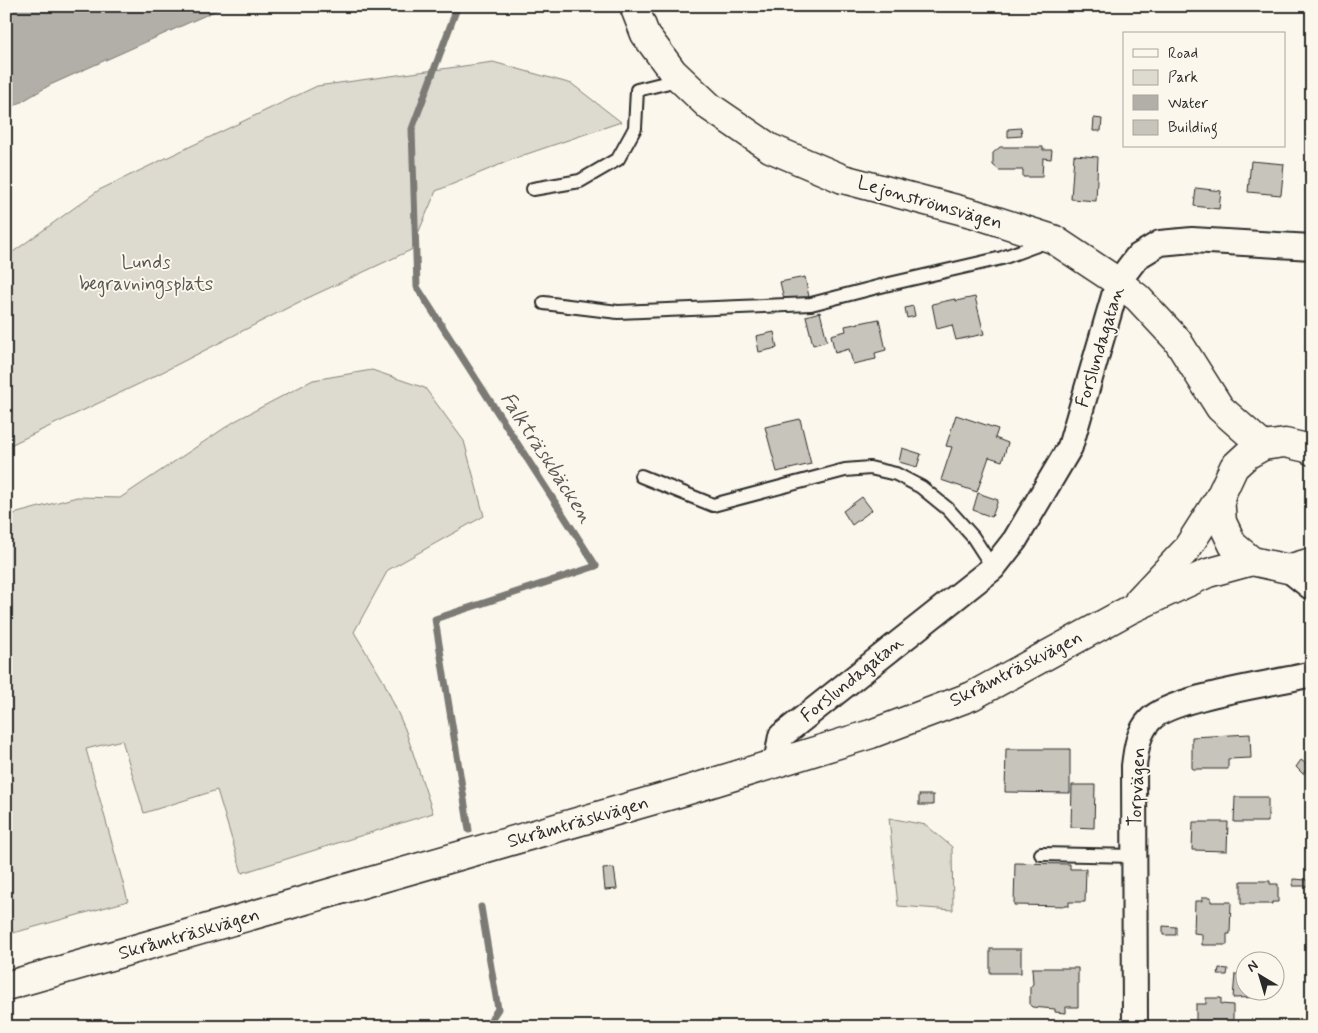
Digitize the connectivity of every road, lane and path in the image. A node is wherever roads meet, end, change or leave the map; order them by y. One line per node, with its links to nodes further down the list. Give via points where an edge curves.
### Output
1 (634, 6): 2 (main road, Lejonströmsvägen, via 645,34)
2 (681, 79): 3 (lane, via 637,90 635,128 618,159 580,181); 4 (main road, Lejonströmsvägen, via 710,106 770,148 843,179 975,214)
3 (533, 190)
4 (1053, 239): 6 (main road, Lejonströmsvägen); 7 (lane, via 1002,258 812,304 618,312)
5 (1312, 247): 6 (street, Forslundagatan, via 1192,240 1160,243 1137,257)
6 (1118, 282): 8 (main road, Lejonströmsvägen, via 1138,298 1177,340); 16 (street, Forslundagatan, via 1070,447 1015,540)
7 (544, 303)
8 (1220, 408): 9 (main road, Lejonströmsvägen); 11 (main road, Lejonströmsvägen)
9 (1263, 446): 10 (main road, via 1285,443); 11 (main road, via 1247,454)
10 (1312, 451)
11 (1234, 467): 13 (main road, Skråmträskvägen)
12 (642, 476): 16 (lane, via 714,505 845,470 870,468 896,474 922,487 948,509 973,537)
13 (1220, 497): 14 (main road, via 1222,522 1233,545); 18 (main road, Skråmträskvägen, via 1186,550)
14 (1252, 561): 15 (main road); 18 (main road, Skråmträskvägen, via 1208,574)
15 (1300, 566): 17 (street)
16 (993, 568): 20 (street, Forslundagatan, via 781,736)
17 (1312, 588)
18 (1130, 609): 20 (main road, Skråmträskvägen, via 972,696 871,734)
19 (1312, 674): 22 (street, Torpvägen, via 1195,699 1160,711 1149,720 1140,735 1134,766)
20 (776, 764): 23 (main road, Skråmträskvägen)
21 (1041, 854): 22 (lane)
22 (1134, 856): 24 (street, Torpvägen)
23 (6, 986)
24 (1135, 1027)

